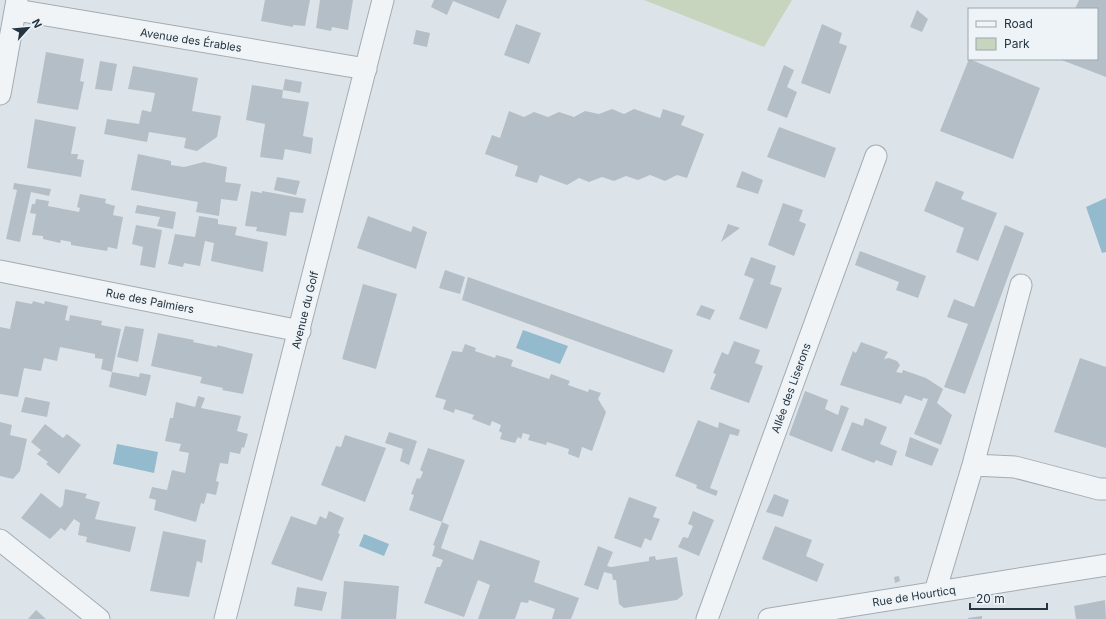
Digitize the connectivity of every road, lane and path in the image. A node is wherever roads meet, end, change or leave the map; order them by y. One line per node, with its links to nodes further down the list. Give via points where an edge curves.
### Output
1 (383, 0): 3 (street, Avenue du Golf)
2 (16, 5): 3 (street, Avenue des Érables); 4 (street)
3 (366, 69): 8 (street, Avenue du Golf)
4 (0, 94)
5 (876, 156): 16 (street, Allée des Liserons)
6 (0, 271): 8 (street, Rue des Palmiers)
7 (1021, 285): 9 (street)
8 (300, 331): 15 (street, Avenue du Golf)
9 (973, 466): 10 (street, via 1015,467); 13 (street)
10 (1106, 489)
11 (0, 540): 14 (street)
12 (1106, 565): 13 (street, Rue de Hourticq)
13 (935, 592): 17 (street, Rue de Hourticq)
14 (99, 619)
15 (225, 619)
16 (707, 619)
17 (769, 619)

